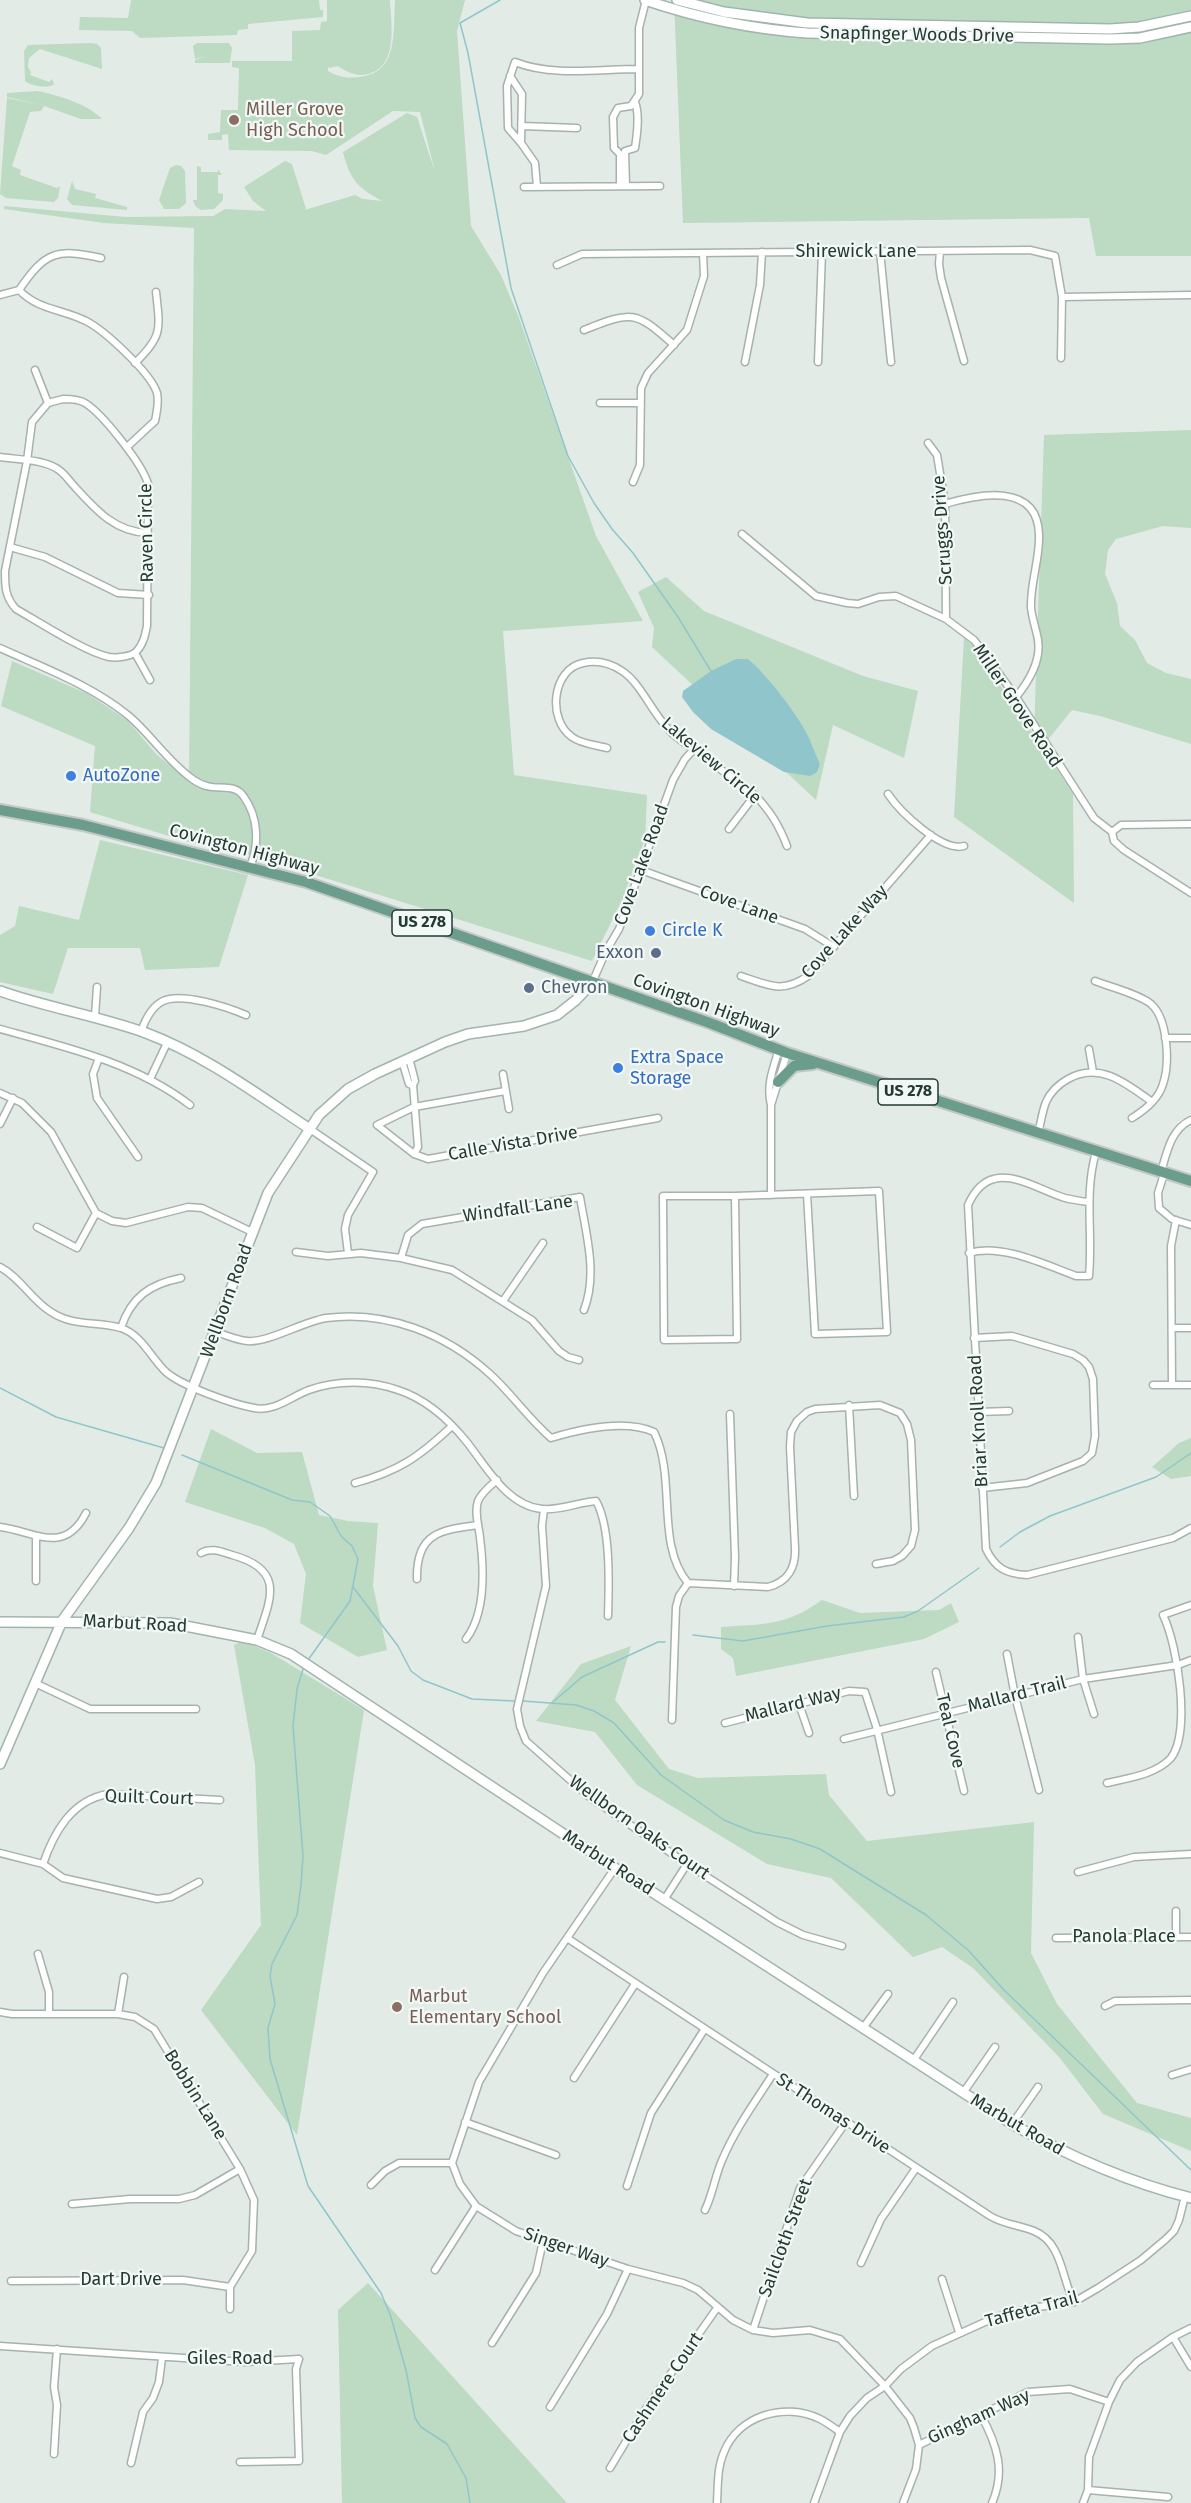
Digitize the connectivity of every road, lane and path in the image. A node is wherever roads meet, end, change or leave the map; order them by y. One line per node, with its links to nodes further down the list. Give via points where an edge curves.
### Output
1 (646, 0): 4 (street, Snapfinger Woods Drive, via 722,22); 7 (street, via 639,28)
2 (677, 0): 4 (street, Snapfinger Woods Drive)
3 (1191, 16): 6 (street, Snapfinger Woods Drive)
4 (783, 26): 6 (street, Snapfinger Woods Drive)
5 (1191, 27): 6 (street, Snapfinger Woods Drive, via 1140,38)
6 (1104, 34)
7 (639, 69): 8 (street, via 537,69 514,62); 9 (street, via 639,94)
8 (510, 76): 10 (street, via 522,94); 12 (street, via 508,128)
9 (634, 102): 13 (street, via 636,142 635,148 625,152); 13 (street, via 618,108 613,117 614,148 620,154)
10 (522, 126): 11 (street); 12 (street)
11 (577, 128)
12 (521, 143): 16 (street, via 535,163)
13 (623, 186): 14 (street); 16 (street)
14 (660, 186)
15 (524, 187): 16 (street)
16 (537, 187)
17 (880, 251): 18 (street, Shirewick Lane); 20 (street, Shirewick Lane); 35 (street)
18 (940, 251): 28 (street, Shirewick Lane, via 1030,250 1055,256); 32 (street, via 941,278)
19 (762, 252): 20 (street, Shirewick Lane); 21 (street, Shirewick Lane); 33 (street, via 760,285)
20 (822, 252): 34 (street)
21 (703, 253): 23 (street, Shirewick Lane, via 582,254); 30 (street, via 705,276 687,330)
22 (101, 258): 24 (street, via 64,253 47,258 34,268)
23 (557, 265)
24 (19, 290): 27 (street); 36 (street, via 39,306 92,325)
25 (156, 292): 36 (street, via 159,333)
26 (1191, 294): 28 (street)
27 (0, 295)
28 (1062, 297): 31 (street, Shirewick Lane)
29 (584, 330): 30 (street, via 616,318 636,316)
30 (674, 345): 40 (street, via 648,373 640,388)
31 (1061, 358)
32 (964, 361)
33 (745, 362)
34 (818, 362)
35 (891, 362)
36 (135, 363): 42 (street, via 157,393 157,407 155,421)
37 (35, 370): 38 (street)
38 (48, 403): 42 (street, Raven Circle, via 63,399 85,403); 44 (street, via 32,422)
39 (600, 403): 40 (street)
40 (640, 403): 45 (street, via 640,465)
41 (928, 443): 46 (street, Scruggs Drive, via 937,455)
42 (127, 447): 47 (street, Raven Circle, via 146,474)
43 (0, 457): 44 (street)
44 (27, 461): 47 (street, via 60,470 99,513 117,526); 49 (street)
45 (633, 482)
46 (945, 504): 51 (street, Scruggs Drive); 55 (street, via 1010,495 1024,502 1037,520 1039,536 1031,608 1038,651 1034,672)
47 (148, 532): 50 (street, Raven Circle)
48 (742, 534): 51 (street, Miller Grove Road, via 816,596 858,604 896,596)
49 (10, 548): 50 (street, via 45,557 118,593); 53 (street, via 5,589 16,609 110,657)
50 (149, 595): 53 (street, Raven Circle, via 144,641)
51 (946, 619): 55 (street, Miller Grove Road, via 974,640)
52 (0, 648): 67 (street, via 92,690 130,717 191,778 206,786 232,788 244,796 254,816 256,834)
53 (135, 653): 54 (street)
54 (150, 680)
55 (1016, 697): 63 (street, Miller Grove Road, via 1094,818)
56 (607, 748): 57 (street, Lakeview Circle, via 571,737 558,716 561,678 577,664 601,662 625,673 659,720)
57 (694, 749): 59 (street, Lakeview Circle); 68 (street, Cove Lake Road, via 673,780)
58 (888, 794): 64 (street)
59 (755, 795): 62 (street); 65 (street, Lakeview Circle, via 774,816)
60 (0, 810): 67 (main road, Covington Highway / US 278, via 83,825)
61 (1191, 824): 63 (street, via 1121,825)
62 (729, 829)
63 (1112, 832): 69 (street, Miller Grove Road, via 1114,841 1124,850)
64 (931, 835): 66 (street, via 946,845); 70 (street, Cove Lake Way)
65 (787, 846)
66 (964, 846)
67 (250, 867): 73 (main road, Covington Highway / US 278, via 306,882)
68 (642, 870): 70 (street, Cove Lane, via 805,929); 73 (street, Cove Lake Road, via 619,929)
69 (1191, 893)
70 (834, 947): 71 (street, Cove Lake Way, via 795,985 781,988)
71 (741, 976)
72 (1095, 981): 80 (street, via 1148,1002 1164,1024)
73 (592, 982): 84 (main road, Covington Highway / US 278); 86 (street, Wellborn Road, via 566,1008 548,1019 468,1034)
74 (97, 987): 77 (street)
75 (0, 991): 77 (street)
76 (246, 1015): 79 (street, via 230,1008 171,999 155,1007)
77 (95, 1016): 79 (street)
78 (0, 1029): 85 (street)
79 (141, 1032): 82 (street)
80 (1165, 1038): 81 (street); 95 (street, via 1163,1084)
81 (1191, 1038)
82 (167, 1043): 90 (street); 104 (street, via 203,1061)
83 (1089, 1049): 88 (street)
84 (783, 1051): 87 (main road, Covington Highway / US 278); 91 (street); 97 (street, via 770,1078)
85 (99, 1058): 90 (street); 108 (street, via 93,1074 97,1098)
86 (406, 1059): 98 (street); 104 (street, Wellborn Road, via 348,1089 319,1115)
87 (819, 1064): 91 (main road, via 794,1066); 105 (main road, Covington Highway / US 278)
88 (1093, 1072): 95 (street, via 1115,1077); 105 (street, via 1075,1075 1054,1089)
89 (503, 1074): 92 (street)
90 (150, 1079): 96 (street)
91 (778, 1082): 97 (street)
92 (505, 1091): 98 (street); 99 (street)
93 (0, 1093): 94 (street)
94 (13, 1098): 103 (street); 115 (street, via 51,1132)
95 (1152, 1102): 100 (street)
96 (190, 1105)
97 (771, 1105): 112 (street)
98 (414, 1107): 107 (street, via 418,1146); 107 (street, via 377,1125)
99 (508, 1109)
100 (1132, 1118)
101 (658, 1119): 107 (street, Calle Vista Drive, via 428,1159)
102 (1191, 1120): 109 (street, via 1183,1123 1173,1137)
103 (0, 1124)
104 (310, 1129): 119 (street, Wellborn Road, via 268,1193); 122 (street, via 373,1172 348,1215)
105 (1038, 1134): 106 (main road, Covington Highway / US 278)
106 (1096, 1152): 109 (main road, Covington Highway / US 278); 114 (street)
107 (414, 1154)
108 (138, 1157)
109 (1162, 1173): 110 (main road, Covington Highway / US 278); 116 (street, via 1159,1208)
110 (1191, 1181)
111 (807, 1194): 111 (street, via 879,1191 887,1332 815,1334); 112 (street)
112 (771, 1195): 113 (street)
113 (735, 1196): 113 (street, via 663,1196 664,1340 737,1339)
114 (1088, 1202): 123 (street, Briar Knoll Road, via 1018,1181 995,1179 973,1194 968,1204); 123 (street, via 1089,1276 1076,1276 1003,1252)
115 (96, 1213): 118 (street, via 77,1248); 119 (street, via 126,1223 189,1207 202,1208)
116 (1176, 1220): 117 (street); 130 (street, via 1171,1246)
117 (1191, 1225)
118 (37, 1227)
119 (252, 1232): 132 (street, Wellborn Road)
120 (543, 1243): 127 (street)
121 (296, 1252): 122 (street, via 328,1256)
122 (348, 1253): 124 (street)
123 (969, 1253): 133 (street, Briar Knoll Road)
124 (401, 1258): 127 (street, via 452,1270); 128 (street, Windfall Lane, via 408,1235 422,1224 580,1197 590,1257 591,1293)
125 (0, 1267): 129 (street, via 56,1315 81,1324)
126 (181, 1278): 129 (street, via 143,1292 128,1310)
127 (503, 1301): 134 (street, via 532,1320 559,1351)
128 (584, 1310)
129 (121, 1328): 138 (street, via 138,1339 165,1371)
130 (1172, 1328): 131 (street); 136 (street)
131 (1191, 1328)
132 (216, 1332): 138 (street, Wellborn Road); 158 (street, via 247,1341 326,1318 389,1320 430,1334 474,1361 550,1438 620,1425 654,1431 664,1462 675,1566)
133 (974, 1338): 141 (street, Briar Knoll Road); 146 (street, via 1012,1336 1073,1354 1089,1367 1093,1380 1092,1453 1083,1461 1018,1485)
134 (579, 1360)
135 (1153, 1385): 136 (street)
136 (1172, 1385): 137 (street)
137 (1191, 1385)
138 (194, 1388): 143 (street, via 269,1409 325,1386 380,1385 414,1396); 160 (street, Wellborn Road, via 156,1483 129,1528)
139 (849, 1406): 147 (street); 155 (street, via 880,1405 900,1413 911,1440 914,1538 902,1556); 159 (street, via 807,1412 791,1432 795,1548 792,1570 776,1585)
140 (1009, 1411): 141 (street)
141 (978, 1412): 146 (street, Briar Knoll Road)
142 (730, 1414): 159 (street)
143 (452, 1426): 144 (street); 145 (street, via 404,1466)
144 (497, 1479): 148 (street, via 520,1502); 150 (street, via 478,1500)
145 (355, 1483)
146 (982, 1488): 152 (street, Briar Knoll Road, via 986,1549 991,1561 1013,1574 1027,1575 1173,1539)
147 (854, 1497)
148 (544, 1509): 162 (street, via 596,1501 610,1570); 194 (street, Wellborn Oaks Court, via 546,1586 517,1709 526,1741 587,1795)
149 (86, 1513): 153 (street, via 68,1533)
150 (478, 1525): 156 (street, via 435,1535 421,1549); 167 (street, via 484,1578 481,1603)
151 (0, 1527): 153 (street)
152 (1191, 1528)
153 (36, 1538): 157 (street)
154 (201, 1553): 168 (street, via 214,1550 247,1559 259,1566 267,1578 271,1597)
155 (876, 1564)
156 (417, 1579)
157 (36, 1581)
158 (688, 1583): 159 (street); 180 (street, via 676,1607)
159 (734, 1586)
160 (72, 1605): 163 (street, Wellborn Road); 165 (street)
161 (1191, 1605): 171 (street, via 1163,1615)
162 (608, 1616)
163 (62, 1621): 164 (street, Marbut Road); 165 (street, Marbut Road); 174 (street, Wellborn Road)
164 (0, 1622)
165 (79, 1622): 168 (street, Marbut Road, via 171,1623)
166 (1077, 1637): 173 (street)
167 (466, 1639)
168 (257, 1640): 195 (street, Marbut Road, via 291,1654 327,1676)
169 (1007, 1654): 175 (street)
170 (1191, 1660): 171 (street, Mallard Trail)
171 (1178, 1665): 173 (street, Mallard Trail); 186 (street, via 1185,1723 1181,1744 1159,1768)
172 (936, 1672): 178 (street, Teal Cove)
173 (1083, 1679): 175 (street, Mallard Trail); 179 (street)
174 (35, 1683): 177 (street, via 90,1709); 185 (street, Wellborn Road)
175 (1015, 1696): 178 (street, Mallard Trail); 187 (street)
176 (799, 1704): 181 (street, Mallard Way); 182 (street, Mallard Way, via 849,1691 865,1692); 183 (street)
177 (196, 1708)
178 (945, 1712): 182 (street, Mallard Trail); 188 (street, Teal Cove)
179 (1094, 1714)
180 (672, 1720)
181 (725, 1723)
182 (877, 1729): 184 (street, Mallard Trail); 189 (street, Mallard Way)
183 (809, 1733)
184 (844, 1739)
185 (0, 1764)
186 (1107, 1783)
187 (1039, 1790)
188 (964, 1791)
189 (891, 1792)
190 (220, 1800): 193 (street, Quilt Court, via 95,1796 59,1828)
191 (0, 1854): 193 (street)
192 (1191, 1854): 196 (street, via 1134,1857)
193 (43, 1864): 197 (street, via 63,1878 157,1899 171,1897)
194 (687, 1864): 198 (street); 204 (street, Wellborn Oaks Court, via 777,1922 803,1935)
195 (615, 1868): 198 (street, Marbut Road); 202 (street)
196 (1078, 1872)
197 (199, 1882)
198 (664, 1900): 215 (street, Marbut Road)
199 (1176, 1911): 200 (street)
200 (1176, 1937): 201 (street, Panola Place); 203 (street, Panola Place)
201 (1191, 1937)
202 (567, 1938): 207 (street, St Thomas Drive); 225 (street, via 489,2061)
203 (1056, 1938)
204 (842, 1946)
205 (38, 1954): 213 (street, via 49,1992)
206 (124, 1977): 214 (street)
207 (635, 1984): 216 (street, St Thomas Drive); 222 (street)
208 (888, 1994): 215 (street)
209 (1191, 2000): 211 (street, via 1115,2001)
210 (953, 2002): 218 (street)
211 (1105, 2006)
212 (0, 2012): 213 (street, Bobbin Lane)
213 (49, 2014): 214 (street, Bobbin Lane)
214 (118, 2014): 231 (street, Bobbin Lane, via 135,2017 154,2029)
215 (863, 2028): 218 (street, Marbut Road)
216 (704, 2030): 220 (street, St Thomas Drive); 233 (street, via 651,2113)
217 (994, 2048): 224 (street)
218 (913, 2061): 224 (street, Marbut Road)
219 (1191, 2069): 221 (street)
220 (773, 2074): 226 (street, St Thomas Drive); 237 (street, via 734,2133)
221 (1172, 2075)
222 (574, 2078)
223 (1038, 2087): 227 (street)
224 (963, 2093): 227 (street, Marbut Road)
225 (465, 2122): 228 (street); 229 (street)
226 (846, 2122): 230 (street, St Thomas Drive); 249 (street, Sailcloth Street, via 800,2188)
227 (1012, 2124): 234 (street, Marbut Road, via 1056,2149)
228 (556, 2155)
229 (452, 2163): 232 (street, via 399,2163); 236 (street, Singer Way, via 463,2191)
230 (916, 2168): 239 (street, via 878,2225); 245 (street, St Thomas Drive, via 1000,2222 1033,2230 1048,2240 1056,2251)
231 (240, 2169): 235 (street, via 195,2195 179,2199); 244 (street, Bobbin Lane, via 254,2200 255,2224 252,2251)
232 (371, 2185)
233 (627, 2186)
234 (1188, 2197): 245 (street, Taffeta Trail, via 1166,2239 1141,2260)
235 (72, 2204)
236 (476, 2206): 238 (street, Singer Way, via 516,2232); 241 (street)
237 (705, 2210)
238 (543, 2241): 240 (street, Singer Way); 252 (street, via 536,2273)
239 (861, 2263)
240 (628, 2269): 246 (street, Singer Way, via 683,2283 698,2290); 259 (street, via 607,2314)
241 (435, 2270)
242 (942, 2279): 250 (street)
243 (11, 2281): 244 (street, Dart Drive, via 183,2280)
244 (230, 2287): 247 (street)
245 (1074, 2302): 250 (street, Taffeta Trail, via 1010,2312)
246 (717, 2308): 249 (street, Singer Way); 266 (street, Cashmere Court, via 645,2410)
247 (230, 2309)
248 (1191, 2328): 251 (street)
249 (753, 2330): 257 (street, Singer Way, via 810,2330 840,2339)
250 (959, 2332): 257 (street, Taffeta Trail, via 921,2353)
251 (1173, 2337): 256 (street); 258 (street, via 1127,2372)
252 (492, 2343)
253 (0, 2346): 254 (street, Giles Road)
254 (57, 2349): 255 (street, Giles Road); 263 (street)
255 (162, 2358): 264 (street, Giles Road, via 245,2362 298,2359 299,2461); 265 (street, via 159,2382 144,2412)
256 (1191, 2367)
257 (885, 2386): 261 (street, Taffeta Trail, via 867,2398); 262 (street, Singer Way, via 910,2418)
258 (1109, 2402): 260 (street, Gingham Way, via 1071,2389 1050,2389 1028,2392); 267 (street, via 1089,2457)
259 (550, 2407)
260 (981, 2415): 262 (street, Gingham Way); 272 (street, via 997,2449 1000,2466)
261 (840, 2432): 269 (street, via 818,2418 801,2414 777,2412 749,2422 724,2451); 270 (street, Taffeta Trail)
262 (919, 2445): 271 (street, Singer Way, via 916,2469)
263 (54, 2454)
264 (240, 2462)
265 (131, 2463)
266 (610, 2468)
267 (1088, 2490): 268 (street); 273 (street)
268 (1168, 2497)
269 (717, 2503)
270 (814, 2503)
271 (903, 2503)
272 (992, 2503)
273 (1083, 2503)

